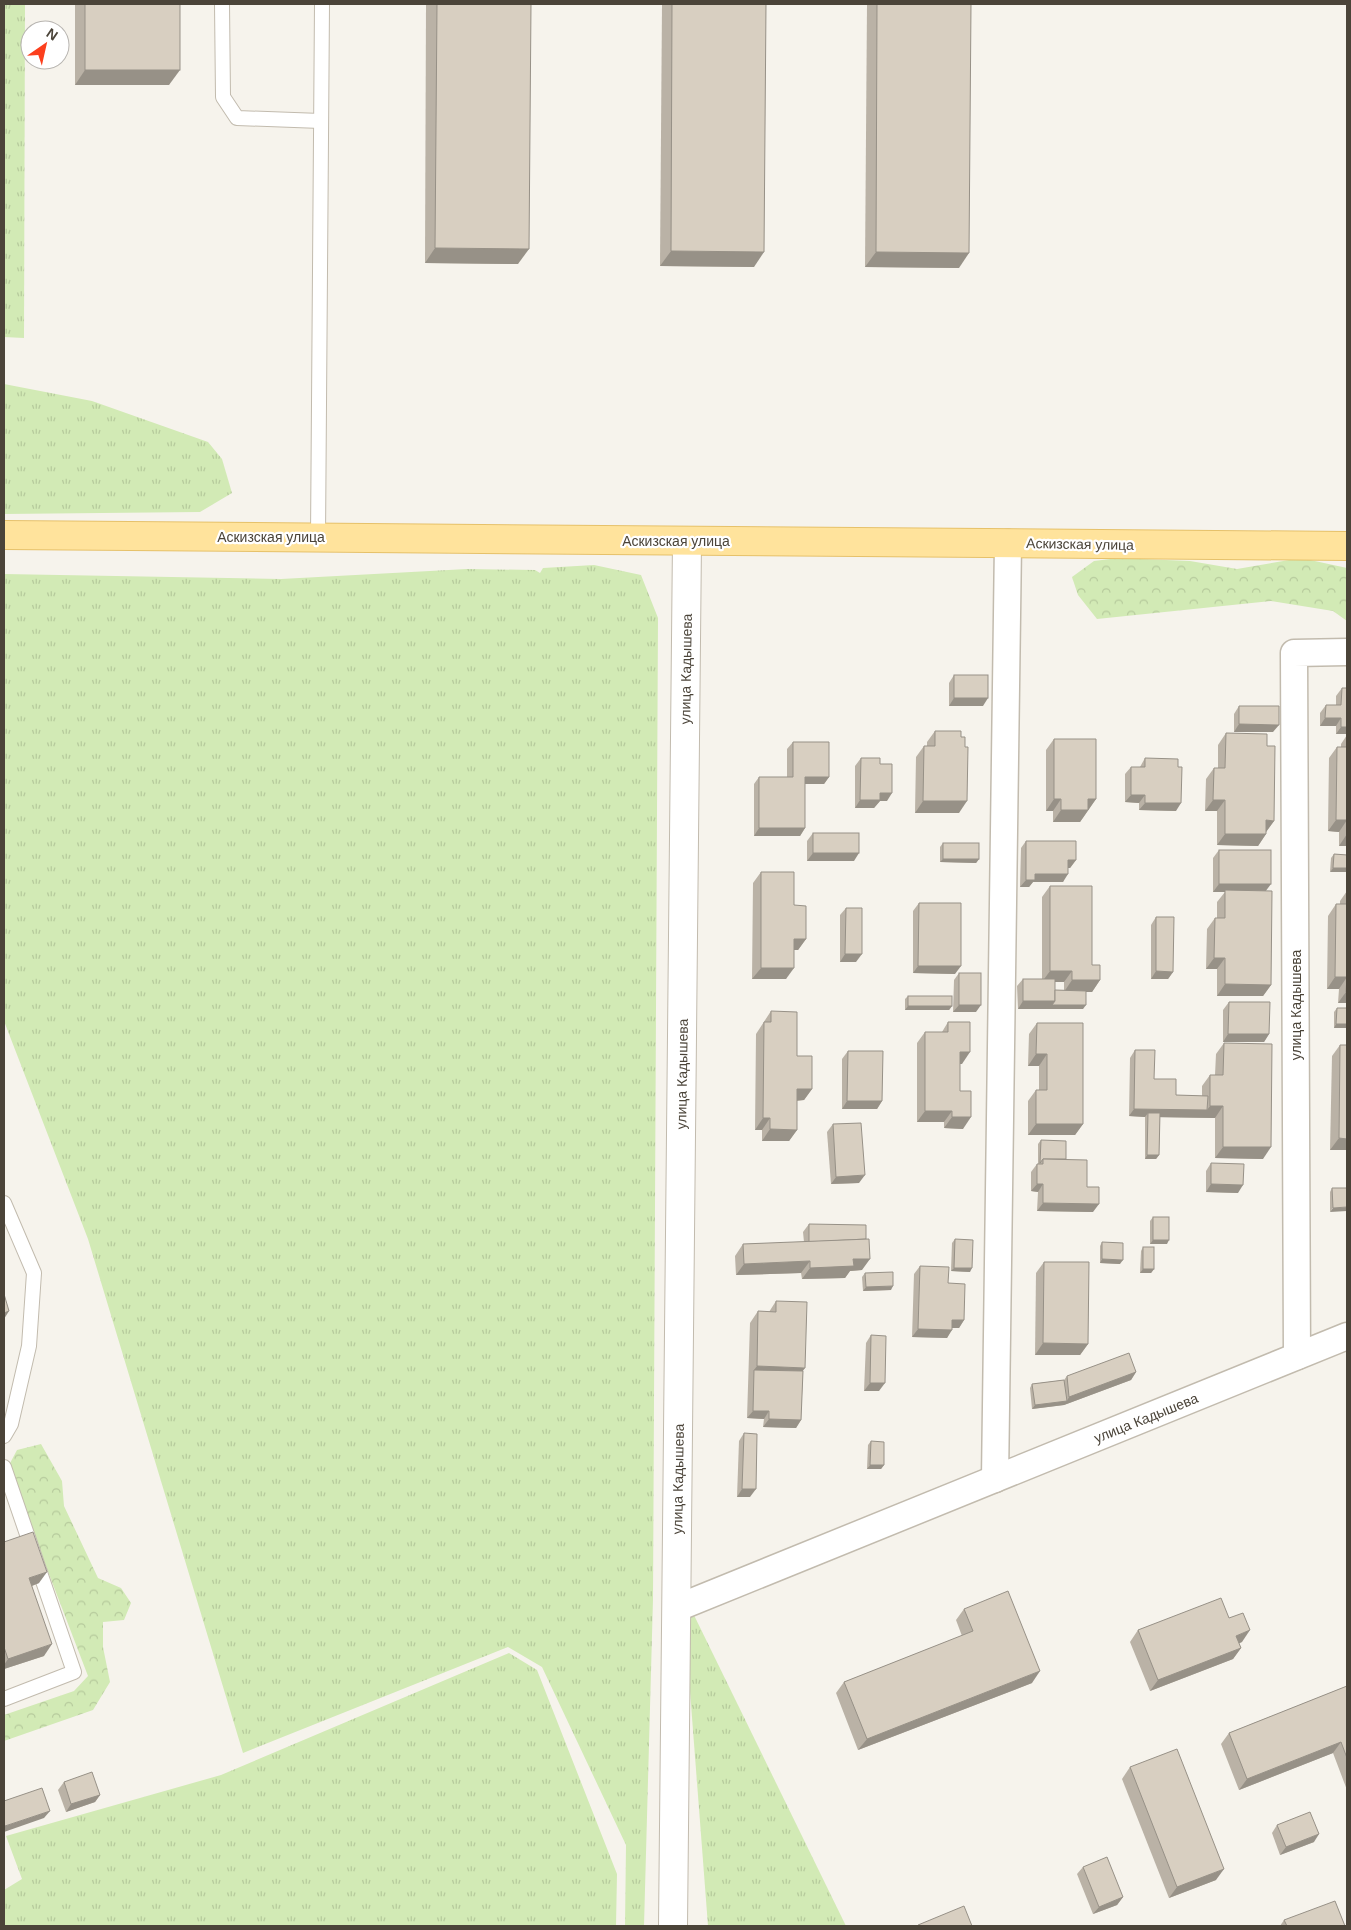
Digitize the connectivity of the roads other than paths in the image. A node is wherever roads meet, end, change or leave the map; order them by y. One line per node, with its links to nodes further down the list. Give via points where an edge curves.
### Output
1 (222, 4): 3 (lane, via 222,97 237,118)
2 (322, 4): 3 (lane)
3 (321, 121): 5 (lane)
4 (4, 535): 5 (main road, Аскизская улица)
5 (318, 538): 6 (main road, Аскизская улица)
6 (687, 541): 7 (main road, Аскизская улица); 16 (street, улица Кадышева)
7 (1008, 543): 8 (main road, Аскизская улица); 15 (street)
8 (1347, 546)
9 (1347, 652): 12 (street, улица Кадышева, via 1294,653)
10 (4, 1203): 13 (lane, via 34,1273 29,1346 11,1424)
11 (1347, 1336): 12 (street, улица Кадышева)
12 (1297, 1356): 15 (street, улица Кадышева)
13 (4, 1436)
14 (4, 1467): 17 (lane, via 74,1672)
15 (995, 1479): 16 (street, улица Кадышева)
16 (677, 1608): 18 (street, улица Кадышева)
17 (4, 1699)
18 (674, 1923)

